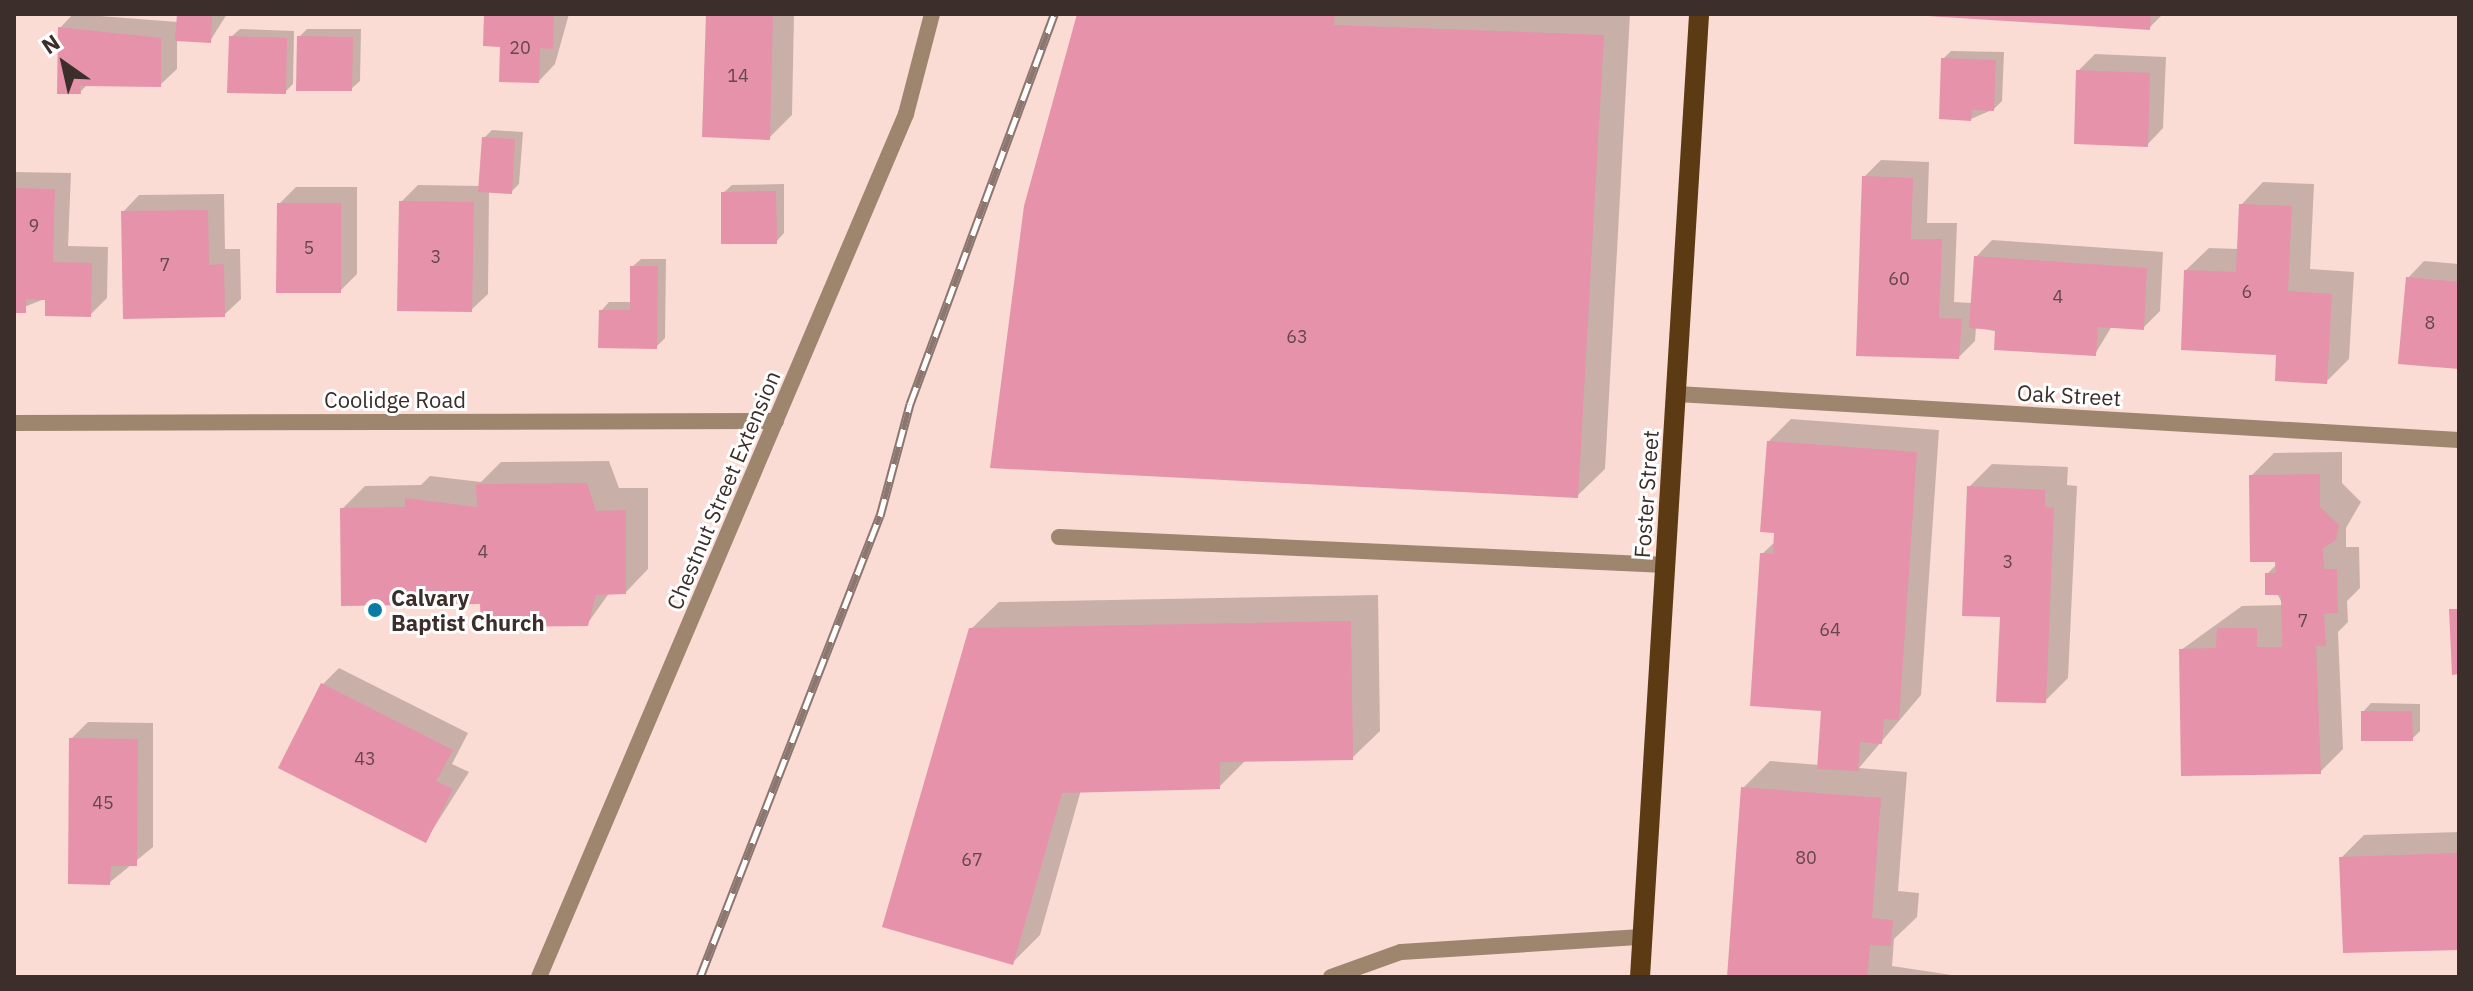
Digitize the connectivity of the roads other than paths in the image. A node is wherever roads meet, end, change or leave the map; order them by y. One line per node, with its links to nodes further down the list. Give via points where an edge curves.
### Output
1 (932, 14): 4 (street, Chestnut Street Extension, via 906,114)
2 (1699, 14): 3 (main road, Foster Street)
3 (1677, 394): 6 (street, Oak Street); 8 (main road, Foster Street)
4 (776, 421): 5 (street, Coolidge Road); 10 (street, Chestnut Street Extension)
5 (14, 423)
6 (2459, 440)
7 (1059, 537): 8 (street)
8 (1665, 565): 9 (main road, Foster Street)
9 (1642, 937): 11 (street, via 1401,952); 12 (main road, Foster Street)
10 (539, 977)
11 (1331, 977)
12 (1640, 977)

